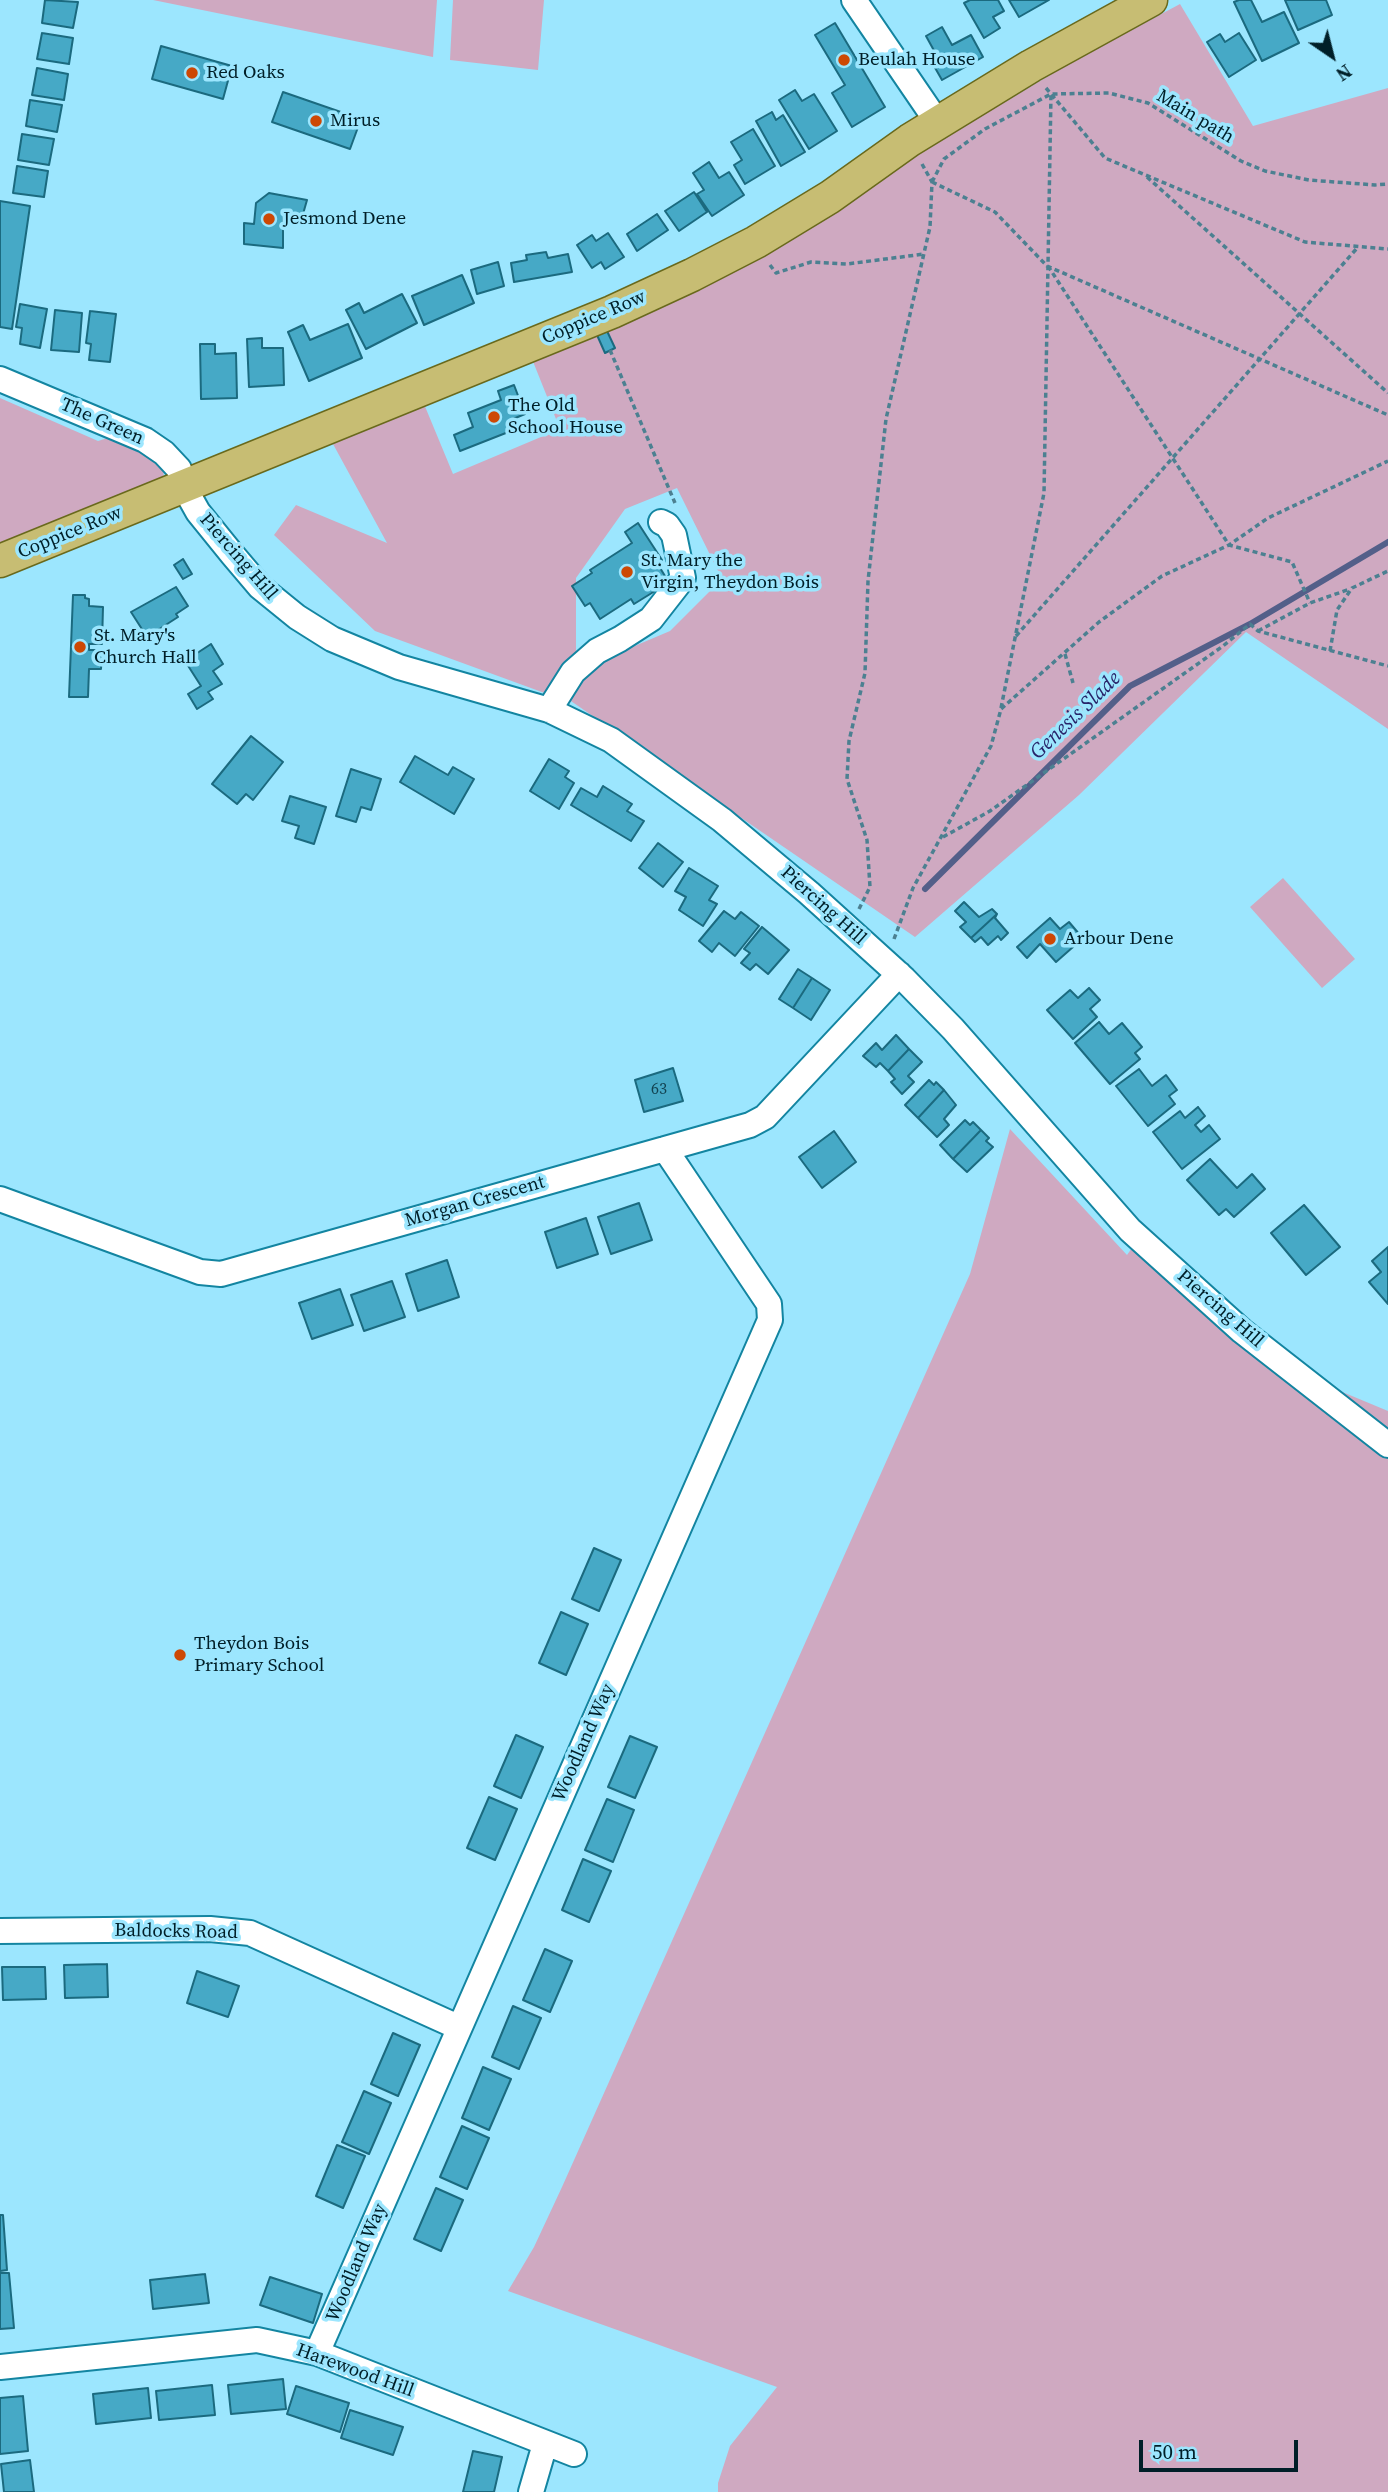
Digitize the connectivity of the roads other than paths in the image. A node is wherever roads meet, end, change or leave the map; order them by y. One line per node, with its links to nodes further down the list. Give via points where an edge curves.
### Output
1 (854, 0): 3 (street)
2 (1150, 0): 3 (main road, Coppice Row)
3 (938, 123): 5 (main road, Coppice Row, via 830,197 692,275)
4 (0, 379): 5 (street, The Green, via 145,440 179,469)
5 (184, 487): 7 (main road, Coppice Row); 8 (street, Piercing Hill, via 215,534 260,587 332,639 399,667)
6 (668, 513): 8 (street, via 667,525 674,535 682,578 651,619 597,651 573,672)
7 (0, 561)
8 (549, 710): 9 (street, Piercing Hill, via 611,740 722,820 809,893 881,945)
9 (899, 974): 10 (street, Morgan Crescent, via 765,1117); 12 (street, Piercing Hill, via 1130,1230 1242,1331)
10 (664, 1149): 11 (street, Morgan Crescent, via 221,1274 200,1272); 14 (street, Woodland Way, via 769,1304 770,1320)
11 (0, 1199)
12 (1388, 1444)
13 (0, 1931): 14 (street, Baldocks Road, via 210,1929 250,1933)
14 (458, 2027): 15 (street, Woodland Way)
15 (317, 2353): 16 (street, Harewood Hill, via 257,2340); 17 (street, Harewood Hill)
16 (0, 2367)
17 (545, 2444): 18 (street, Harewood Hill); 19 (street)
18 (574, 2454)
19 (531, 2492)

